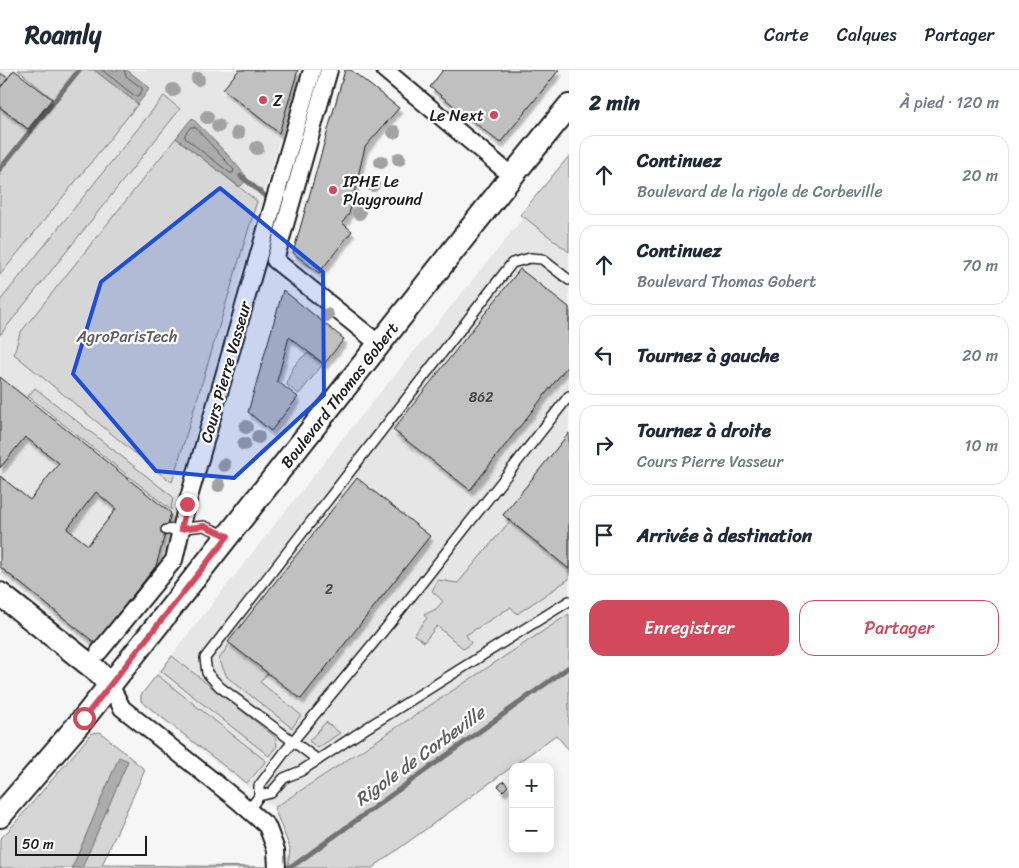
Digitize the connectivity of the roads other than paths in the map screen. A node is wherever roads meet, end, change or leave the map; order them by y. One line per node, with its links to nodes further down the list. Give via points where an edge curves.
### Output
1 (312, 70): 9 (street, Cours Pierre Vasseur)
2 (329, 70): 7 (street, via 275,260)
3 (385, 70): 5 (street)
4 (569, 106): 5 (main road, Boulevard Thomas Gobert)
5 (512, 176): 7 (main road, Boulevard Thomas Gobert)
6 (569, 280): 15 (lane, via 542,259 530,258 512,263 205,658 207,673 220,687)
7 (379, 344): 10 (main road, Boulevard Thomas Gobert)
8 (569, 396): 15 (lane)
9 (174, 530): 10 (lane, via 204,526); 13 (street, Cours Pierre Vasseur, via 174,560)
10 (228, 536): 14 (main road, Boulevard Thomas Gobert)
11 (0, 594): 14 (main road, via 96,670)
12 (569, 602): 16 (lane)
13 (99, 652)
14 (110, 685): 18 (street, via 122,708); 19 (main road, Boulevard Thomas Gobert)
15 (293, 741): 16 (lane); 17 (lane, via 260,786)
16 (318, 760): 17 (lane, via 284,778 271,793)
17 (259, 796): 18 (lane)
18 (249, 810): 20 (street, via 267,826 276,850)
19 (0, 816)
20 (276, 868)

